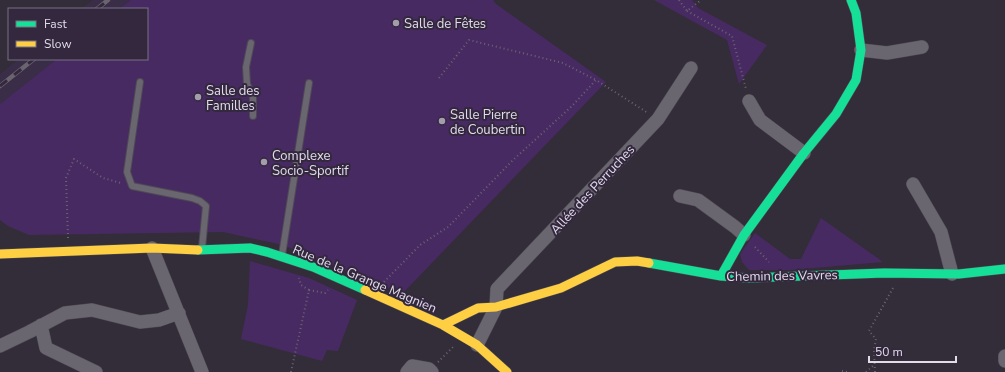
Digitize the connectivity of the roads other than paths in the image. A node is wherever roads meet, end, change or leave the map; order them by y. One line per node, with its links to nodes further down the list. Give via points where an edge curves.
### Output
1 (851, 0): 4 (street, via 856,13)
2 (251, 43): 9 (lane, via 246,66 247,84 253,97)
3 (922, 48): 4 (street, via 887,52)
4 (861, 50): 10 (street, via 856,80 836,114)
5 (691, 68): 21 (street, Allée des Perruches, via 658,119 497,288)
6 (140, 82): 15 (lane, via 127,172 132,186 192,198 206,206)
7 (309, 83): 17 (lane)
8 (749, 101): 10 (street, via 760,120)
9 (253, 116)
10 (804, 153): 13 (street)
11 (913, 184): 19 (street, via 941,232)
12 (680, 196): 13 (street, via 698,200)
13 (744, 236): 20 (street)
14 (152, 248): 15 (street, Rue de la Grange Magnien); 16 (street, Rue de la Grange Magnien); 22 (street)
15 (202, 249): 17 (street, Rue de la Grange Magnien, via 250,248)
16 (2, 250)
17 (281, 257): 24 (street, Rue de la Grange Magnien, via 313,267)
18 (1005, 269): 19 (street, Chemin des Vavres)
19 (952, 274): 20 (street, Chemin des Vavres, via 901,272 748,278)
20 (721, 276): 21 (street, Chemin des Vavres, via 637,261 615,262 561,288)
21 (496, 307): 24 (street, Chemin des Vavres, via 478,308); 25 (street)
22 (179, 313): 23 (street, via 159,320 140,322 92,310 65,313); 31 (street)
23 (41, 325): 26 (street); 30 (street, via 46,348)
24 (443, 325): 25 (street, Rue de la Grange Magnien)
25 (477, 345): 33 (street, Rue de la Grange Magnien)
26 (0, 346)
27 (1005, 356): 28 (street)
28 (1005, 361)
29 (431, 371): 32 (street, via 412,366)
30 (96, 372)
31 (202, 372)
32 (407, 372)
33 (507, 372)

